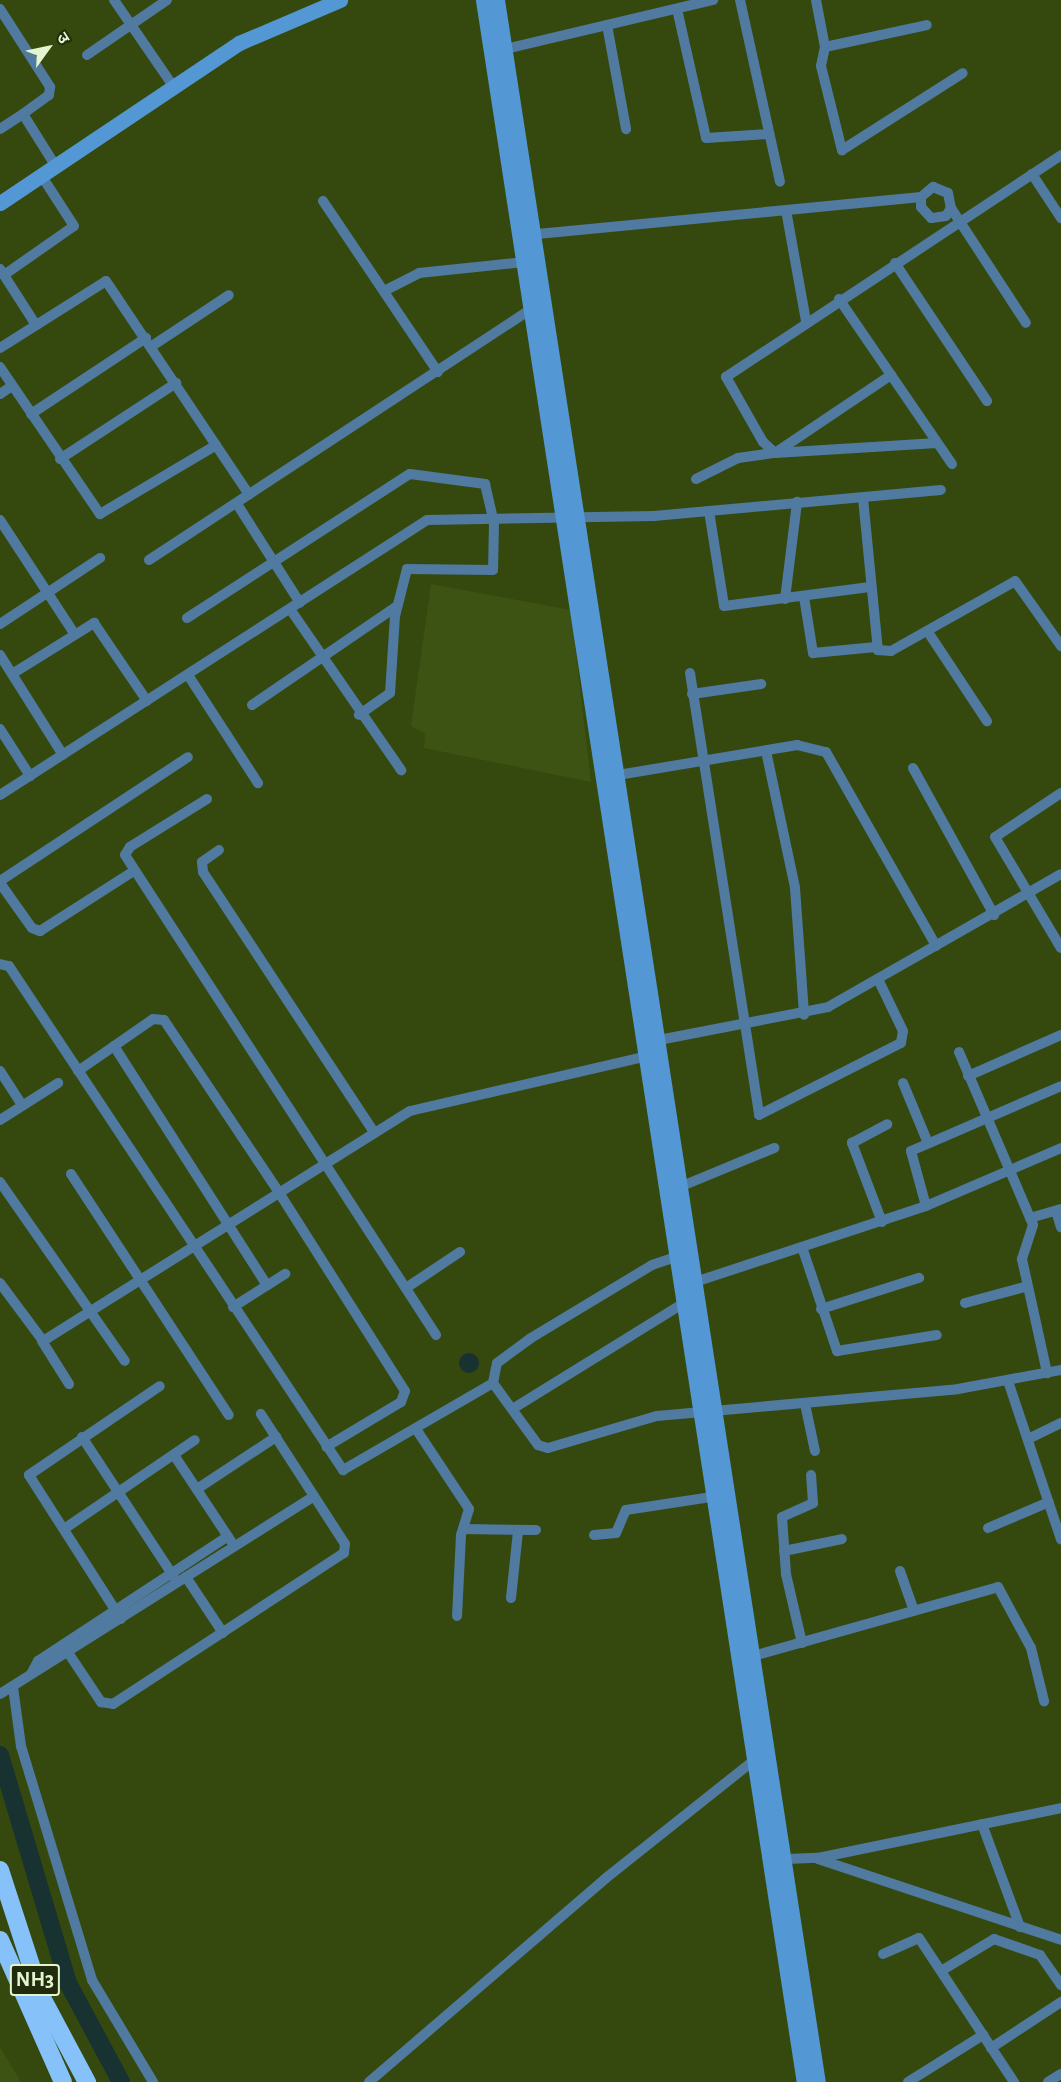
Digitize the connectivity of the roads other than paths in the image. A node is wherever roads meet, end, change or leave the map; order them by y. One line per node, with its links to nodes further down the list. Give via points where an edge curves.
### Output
1 (114, 0): 11 (street)
2 (167, 0): 11 (street)
3 (483, 0): 35 (main road)
4 (497, 0): 15 (main road)
5 (713, 0): 10 (street)
6 (740, 0): 22 (street)
7 (816, 0): 14 (street)
8 (330, 2): 18 (main road, via 239,43)
9 (0, 9): 19 (street, via 51,91)
10 (677, 9): 12 (street); 22 (street, via 706,138)
11 (131, 24): 16 (street); 18 (street)
12 (607, 25): 15 (street); 21 (street)
13 (927, 25): 14 (street)
14 (825, 47): 17 (street, via 821,66 842,150)
15 (505, 49): 35 (main road)
16 (87, 55)
17 (963, 73)
18 (173, 86): 24 (main road)
19 (23, 114): 20 (street); 24 (street)
20 (0, 129)
21 (626, 129)
22 (769, 134): 27 (street)
23 (1061, 155): 25 (street)
24 (55, 165): 26 (main road)
25 (1032, 174): 33 (street); 34 (street)
26 (41, 175): 30 (main road); 38 (street, via 74,226)
27 (780, 182)
28 (921, 197): 31 (street, via 939,187 948,193); 31 (street, via 921,207 931,218 946,216); 32 (street)
29 (323, 201): 39 (street)
30 (0, 203)
31 (951, 208): 34 (street)
32 (786, 210): 35 (street); 43 (street)
33 (1061, 218)
34 (960, 220): 37 (street); 44 (street)
35 (527, 235): 36 (main road); 68 (main road)
36 (525, 262): 39 (street, via 419,273); 42 (main road)
37 (895, 263): 41 (street); 54 (street)
38 (2, 272): 45 (street)
39 (386, 290): 49 (street)
40 (230, 294): 46 (street)
41 (839, 299): 43 (street); 50 (street)
42 (532, 308): 49 (street); 68 (main road)
43 (806, 321): 58 (street, via 726,377 763,442)
44 (1026, 323)
45 (36, 325): 46 (street, via 106,281); 47 (street)
46 (149, 342): 51 (street); 55 (street)
47 (0, 348)
48 (0, 368): 52 (street)
49 (438, 372): 63 (street)
50 (891, 375): 56 (street); 58 (street)
51 (176, 383): 57 (street); 59 (street)
52 (12, 386): 53 (street); 55 (street)
53 (0, 394)
54 (987, 401)
55 (31, 414): 59 (street)
56 (938, 443): 58 (street); 60 (street)
57 (216, 445): 59 (street, via 104,515 94,509); 63 (street)
58 (775, 453): 61 (street, via 738,458)
59 (60, 459)
60 (952, 464)
61 (696, 479)
62 (941, 490): 64 (street)
63 (249, 495): 66 (street)
64 (863, 498): 65 (street); 74 (street)
65 (797, 502): 67 (street); 77 (street)
66 (237, 504): 72 (street); 73 (street)
67 (709, 511): 68 (street); 77 (street, via 721,603)
68 (573, 516): 70 (street); 105 (main road)
69 (0, 520): 75 (street)
70 (494, 523): 73 (street, via 485,484 410,474); 78 (street, via 422,522); 79 (street, via 491,573 413,565 405,572)
71 (100, 558): 75 (street)
72 (149, 560)
73 (273, 562): 78 (street); 80 (street)
74 (870, 587): 76 (street); 85 (street)
75 (47, 592): 81 (street); 83 (street)
76 (804, 597): 77 (street); 85 (street, via 813,653)
77 (785, 599)
78 (295, 606): 87 (street); 90 (street)
79 (397, 606): 87 (street); 95 (street, via 390,693)
80 (187, 618)
81 (0, 624)
82 (928, 632): 84 (street, via 1015,581); 85 (street, via 891,651); 96 (street)
83 (74, 633): 89 (street); 93 (street, via 94,622)
84 (1061, 646)
85 (876, 647)
86 (0, 655): 89 (street)
87 (321, 660): 94 (street); 95 (street)
88 (690, 673): 92 (street)
89 (12, 674): 99 (street)
90 (188, 675): 93 (street); 106 (street)
91 (761, 684): 92 (street)
92 (692, 694): 101 (street)
93 (147, 701): 99 (street)
94 (252, 705)
95 (358, 715): 103 (street)
96 (987, 721)
97 (0, 729): 104 (street)
98 (766, 750): 101 (street); 116 (street, via 797,745 826,752); 120 (street, via 795,888)
99 (63, 755): 104 (street)
100 (188, 757): 113 (street)
101 (702, 761): 105 (street); 121 (street)
102 (913, 768): 115 (street)
103 (401, 770)
104 (30, 776): 108 (street)
105 (613, 776): 124 (main road)
106 (258, 783)
107 (1061, 793): 114 (street, via 995,837)
108 (0, 795)
109 (207, 799): 111 (street, via 126,849)
110 (219, 850): 136 (street, via 202,862 203,872)
111 (134, 871): 113 (street, via 44,930 32,928); 140 (street)
112 (1061, 874): 114 (street)
113 (0, 882)
114 (1028, 896): 115 (street); 117 (street)
115 (994, 915): 116 (street)
116 (936, 946): 119 (street)
117 (1061, 948)
118 (0, 964): 127 (street, via 9,966)
119 (878, 979): 120 (street); 121 (street, via 903,1031 901,1043 763,1116 756,1108)
120 (804, 1014): 121 (street)
121 (744, 1026): 124 (street)
122 (1059, 1040): 128 (street)
123 (114, 1046): 127 (street); 145 (street, via 153,1019 164,1020); 150 (street)
124 (655, 1050): 136 (street, via 432,1102); 144 (main road); 155 (main road)
125 (959, 1052): 128 (street)
126 (0, 1071): 132 (street)
127 (78, 1071): 152 (street)
128 (968, 1076): 133 (street)
129 (58, 1083): 132 (street)
130 (903, 1083): 137 (street)
131 (1061, 1086): 133 (street)
132 (22, 1105): 134 (street)
133 (986, 1116): 137 (street); 141 (street)
134 (0, 1120)
135 (887, 1124): 149 (street, via 852,1143)
136 (373, 1131): 140 (street)
137 (928, 1143): 146 (street, via 909,1154)
138 (774, 1148): 144 (street)
139 (1061, 1148): 141 (street)
140 (325, 1161): 145 (street); 163 (street)
141 (1011, 1169): 146 (street); 148 (street)
142 (71, 1174): 158 (street)
143 (0, 1182): 168 (street)
144 (682, 1186): 155 (main road)
145 (278, 1191): 150 (street); 190 (street, via 405,1391 401,1402)
146 (926, 1206): 149 (street)
147 (1059, 1210): 148 (street); 151 (street)
148 (1030, 1218): 162 (street, via 1034,1232 1022,1253)
149 (882, 1222): 153 (street)
150 (229, 1223): 152 (street); 161 (street)
151 (1061, 1227)
152 (193, 1246): 158 (street); 166 (street)
153 (802, 1247): 159 (street); 167 (street)
154 (460, 1252): 163 (street)
155 (687, 1254): 159 (main road); 164 (main road); 176 (street, via 652,1265 531,1338 497,1363)
156 (285, 1274): 161 (street)
157 (920, 1278): 167 (street)
158 (140, 1280): 168 (street); 183 (street)
159 (698, 1281): 181 (main road)
160 (0, 1283): 171 (street)
161 (267, 1285): 166 (street)
162 (1028, 1286): 165 (street); 174 (street)
163 (406, 1288): 169 (street)
164 (687, 1301): 180 (street); 181 (main road)
165 (965, 1303)
166 (233, 1307): 190 (street)
167 (821, 1309): 170 (street, via 832,1346 840,1352)
168 (92, 1310): 171 (street); 172 (street)
169 (436, 1335)
170 (937, 1335)
171 (42, 1341): 177 (street)
172 (125, 1361)
173 (1061, 1370): 174 (street)
174 (1047, 1373): 175 (street)
175 (1008, 1381): 179 (street); 188 (street)
176 (493, 1383): 180 (street); 185 (street)
177 (69, 1384)
178 (160, 1386): 186 (street)
179 (805, 1404): 181 (street); 191 (street)
180 (514, 1408): 181 (street, via 544,1448 657,1416)
181 (711, 1413): 197 (main road); 221 (main road)
182 (261, 1414): 187 (street)
183 (229, 1415)
184 (1061, 1423): 188 (street)
185 (416, 1429): 190 (street, via 351,1470 340,1468); 201 (street, via 467,1504)
186 (82, 1437): 195 (street); 200 (street, via 29,1475)
187 (276, 1437): 194 (street); 196 (street)
188 (1028, 1439): 198 (street)
189 (195, 1440): 192 (street)
190 (326, 1447)
191 (815, 1451)
192 (174, 1455): 194 (street); 195 (street)
193 (811, 1475): 209 (street, via 813,1503 782,1517)
194 (197, 1489): 205 (street)
195 (118, 1492): 200 (street); 211 (street)
196 (314, 1496): 208 (street); 218 (street, via 345,1544 345,1553)
197 (717, 1496): 204 (street, via 626,1510 616,1533); 221 (main road)
198 (1049, 1502): 199 (street); 207 (street)
199 (988, 1528)
200 (64, 1529): 214 (street)
201 (463, 1529): 203 (street); 216 (street)
202 (536, 1530): 203 (street)
203 (518, 1531): 213 (street)
204 (594, 1535)
205 (228, 1536): 208 (street); 211 (street)
206 (842, 1539): 209 (street)
207 (1061, 1539)
208 (234, 1547): 212 (street)
209 (784, 1551): 219 (street)
210 (900, 1571): 215 (street)
211 (171, 1572): 212 (street); 214 (street)
212 (182, 1580): 217 (street); 218 (street)
213 (511, 1598)
214 (114, 1608): 217 (street); 222 (street, via 38,1661)
215 (914, 1611): 219 (street); 224 (street, via 1001,1589 1031,1648)
216 (457, 1616)
217 (121, 1619): 220 (street)
218 (223, 1633): 220 (street, via 109,1704 101,1702)
219 (802, 1643): 221 (street)
220 (69, 1654): 222 (street)
221 (748, 1658): 225 (main road); 229 (main road)
222 (31, 1674): 223 (street)
223 (5, 1691): 243 (street, via 92,1980)
224 (1044, 1701)
225 (757, 1758): 244 (street, via 606,1878); 245 (main road)
226 (1061, 1808): 227 (street)
227 (982, 1824): 228 (street); 231 (street)
228 (818, 1858): 229 (street); 231 (street)
229 (784, 1859): 246 (main road)
230 (0, 1870): 242 (highway, NH3, via 41,1996)
231 (1020, 1927): 233 (street)
232 (0, 1940): 241 (highway, NH3)
233 (1061, 1940)
234 (883, 1954): 235 (street, via 918,1937)
235 (941, 1971): 236 (street, via 994,1939 1040,1955); 238 (street)
236 (1061, 1985)
237 (1061, 2002): 239 (street)
238 (982, 2035): 239 (street); 247 (street)
239 (991, 2048): 248 (street)
240 (1061, 2074): 249 (street)
241 (63, 2082)
242 (87, 2082)
243 (153, 2082)
244 (369, 2082)
245 (804, 2082)
246 (818, 2082)
247 (908, 2082)
248 (1014, 2082)
249 (1048, 2082)

